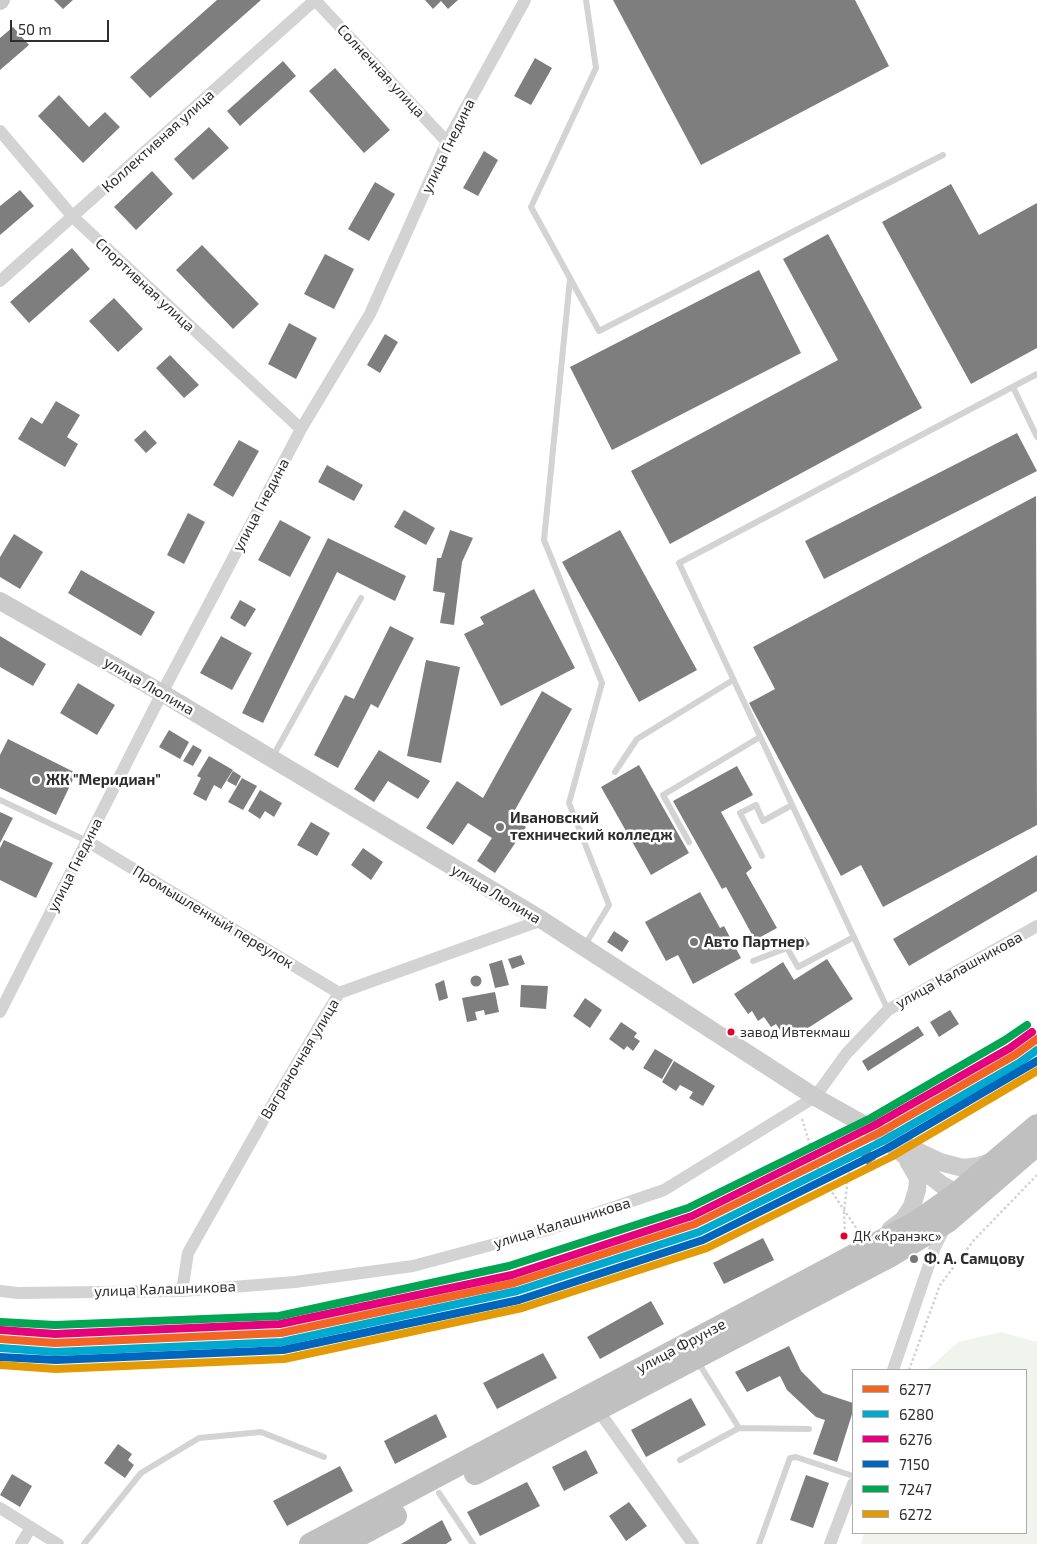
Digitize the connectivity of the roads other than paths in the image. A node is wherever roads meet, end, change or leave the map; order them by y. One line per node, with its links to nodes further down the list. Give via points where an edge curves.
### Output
1 (315, 0): 5 (street, Солнечная улица); 7 (street, Коллективная улица)
2 (525, 0): 5 (street, улица Гнедина)
3 (586, 0): 8 (lane, via 596,68 531,207)
4 (0, 131): 7 (street, Спортивная улица)
5 (447, 142): 12 (street, улица Гнедина, via 370,314)
6 (943, 155): 8 (lane, via 599,331)
7 (73, 217): 9 (street, Коллективная улица); 12 (street, Спортивная улица)
8 (570, 278): 29 (lane, via 544,540 602,683 569,803 609,906)
9 (0, 281)
10 (1037, 374): 11 (lane)
11 (1012, 387): 13 (lane); 16 (lane, via 679,563)
12 (301, 429): 17 (street, улица Гнедина)
13 (1037, 437)
14 (361, 598): 19 (lane)
15 (0, 601): 17 (main road, улица Люлина)
16 (734, 680): 18 (lane); 20 (lane, via 637,740)
17 (162, 693): 19 (main road, улица Люлина); 23 (street, улица Гнедина)
18 (760, 737): 22 (lane); 24 (lane, via 663,795)
19 (272, 759): 26 (main road, улица Люлина)
20 (615, 772)
21 (0, 800): 23 (lane)
22 (792, 805): 25 (lane, via 764,821 756,805 740,813); 28 (lane)
23 (87, 841): 31 (street, Промышленный переулок); 33 (street, улица Гнедина)
24 (689, 842)
25 (762, 856)
26 (542, 920): 29 (main road, улица Люлина); 31 (street, Ваграночная улица)
27 (1037, 926): 32 (street, улица Калашникова)
28 (854, 937): 30 (lane, via 798,966 787,948); 32 (lane)
29 (583, 947): 34 (main road, улица Люлина)
30 (754, 960)
31 (339, 993): 45 (street, Ваграночная улица, via 188,1253)
32 (888, 1010): 34 (street, улица Калашникова, via 846,1054)
33 (0, 1012)
34 (815, 1097): 36 (main road, улица Люлина); 45 (street, улица Калашникова, via 664,1190 547,1230 413,1266 295,1282)
35 (1037, 1126): 40 (highway, улица Фрунзе)
36 (878, 1140): 38 (main road); 39 (main road, улица Люлина)
37 (1033, 1151): 40 (highway, улица Фрунзе)
38 (903, 1155): 41 (main road); 43 (main road, via 918,1178 912,1206 903,1220)
39 (948, 1164): 40 (main road, улица Люлина); 41 (main road, via 957,1178)
40 (996, 1170): 41 (highway, улица Фрунзе); 42 (highway, улица Фрунзе)
41 (957, 1193): 43 (highway, улица Фрунзе, via 916,1222)
42 (949, 1221): 43 (highway, улица Фрунзе); 47 (street, via 935,1248)
43 (869, 1247): 46 (highway, улица Фрунзе)
44 (0, 1291): 45 (street, улица Калашникова)
45 (182, 1291)
46 (691, 1351): 48 (highway, улица Фрунзе); 49 (lane)
47 (893, 1369)
48 (594, 1403): 55 (highway, улица Фрунзе); 61 (highway, улица Фрунзе); 64 (street)
49 (739, 1428): 50 (lane); 52 (lane)
50 (808, 1429)
51 (324, 1457): 60 (lane, via 261,1432 199,1438 141,1473)
52 (680, 1460)
53 (852, 1476): 65 (lane, via 796,1457 790,1458)
54 (852, 1487): 66 (street)
55 (439, 1493): 62 (highway, улица Фрунзе); 63 (lane)
56 (0, 1508): 57 (street)
57 (31, 1527): 58 (street); 59 (street)
58 (21, 1544)
59 (58, 1544)
60 (84, 1544)
61 (310, 1544)
62 (344, 1544)
63 (473, 1544)
64 (693, 1544)
65 (759, 1544)
66 (830, 1544)

